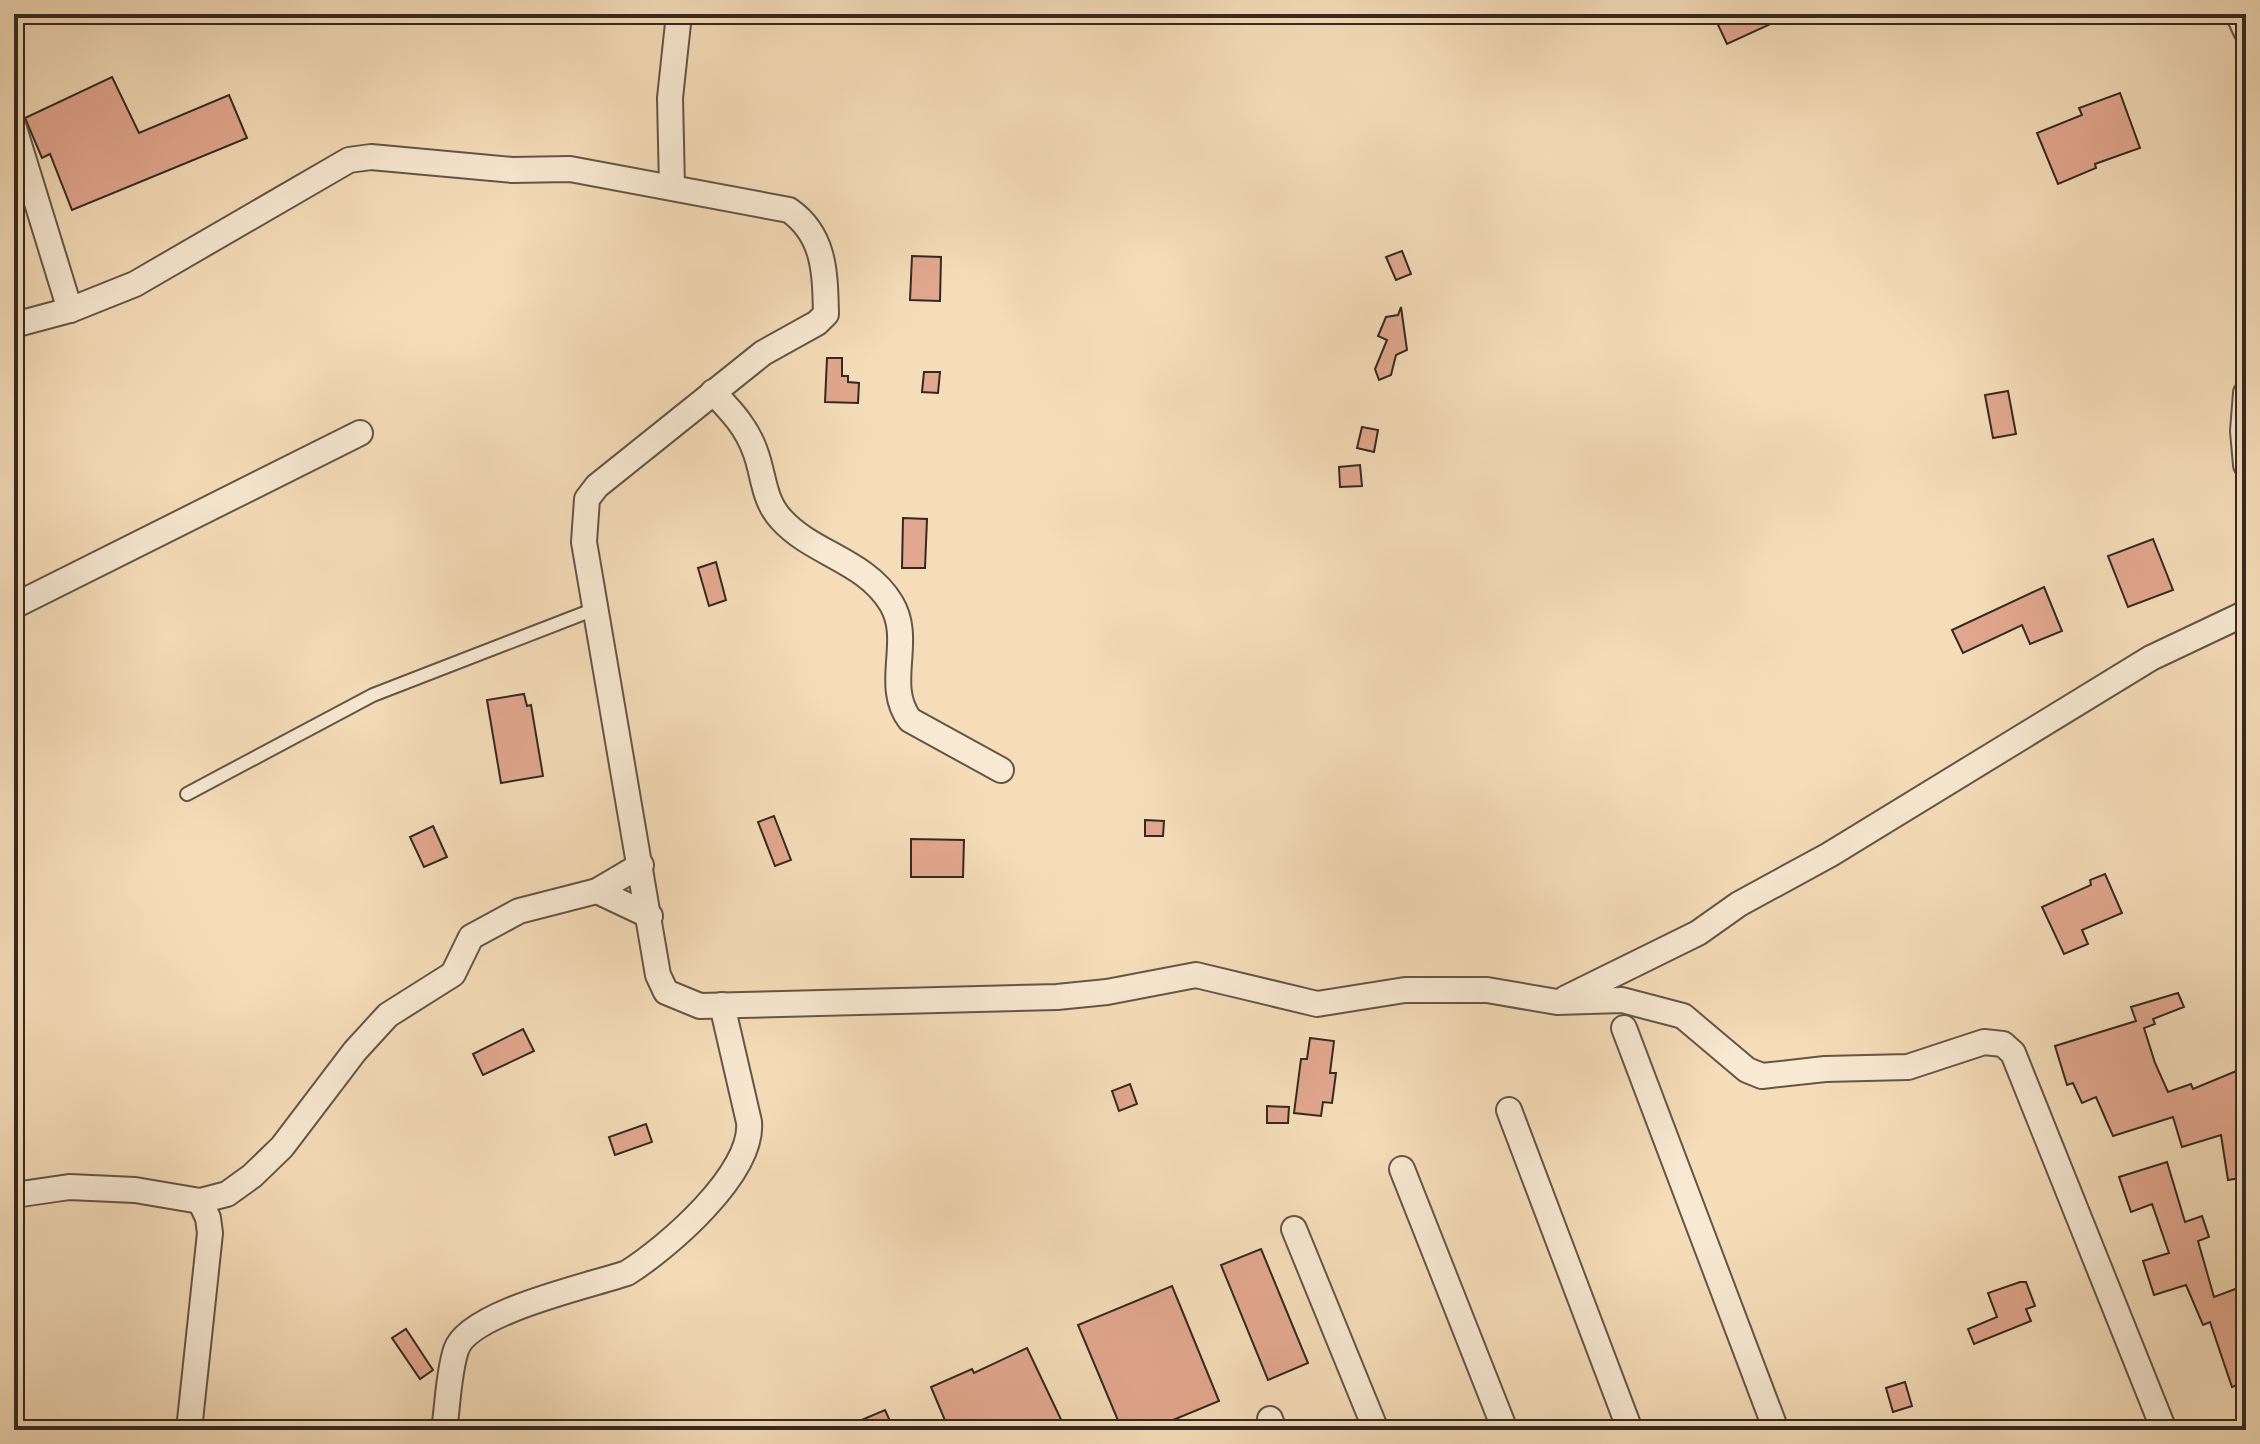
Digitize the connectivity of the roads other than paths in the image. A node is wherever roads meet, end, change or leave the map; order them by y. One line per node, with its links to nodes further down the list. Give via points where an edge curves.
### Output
1 (679, 14): 5 (street, via 671,85)
2 (2238, 14): 3 (street)
3 (2246, 31)
4 (14, 128): 6 (street)
5 (672, 187): 6 (street, via 570,169 349,160 135,284); 8 (street, via 789,210 805,222 822,259 822,320 763,353)
6 (70, 310): 7 (street)
7 (14, 325)
8 (713, 392): 13 (street, via 587,499 584,542); 15 (street, via 743,423 766,496 781,520 855,565 892,604 900,627 901,708 910,720)
9 (2246, 393): 11 (street)
10 (360, 433): 12 (street)
11 (2246, 465)
12 (14, 606)
13 (595, 609): 16 (lane, via 373,695); 17 (street)
14 (2246, 613): 20 (street, via 2151,658 1698,933)
15 (1001, 770)
16 (187, 794)
17 (641, 865): 18 (street); 19 (street)
18 (597, 891): 19 (street); 26 (street, via 519,911 471,937 453,974 388,1015 282,1147 227,1194)
19 (650, 916): 21 (street, via 658,975 666,992 700,1006)
20 (1557, 1002): 21 (street, via 1473,990 1405,990 1317,1004 1196,975 1057,997); 34 (street, via 1622,1000 1683,1016 1747,1070 1762,1076 1908,1067 1984,1042 2003,1044 2013,1053)
21 (722, 1005): 29 (street, via 749,1122 751,1138 745,1151 699,1215 646,1261 627,1273 491,1318 464,1337 456,1349)
22 (1624, 1028): 33 (street)
23 (1509, 1110): 32 (street)
24 (1402, 1169): 31 (street)
25 (14, 1195): 26 (street, via 69,1187)
26 (200, 1201): 28 (street, via 210,1233)
27 (1294, 1229): 30 (street)
28 (189, 1430)
29 (444, 1430)
30 (1376, 1430)
31 (1505, 1430)
32 (1630, 1430)
33 (1776, 1430)
34 (2164, 1430)

